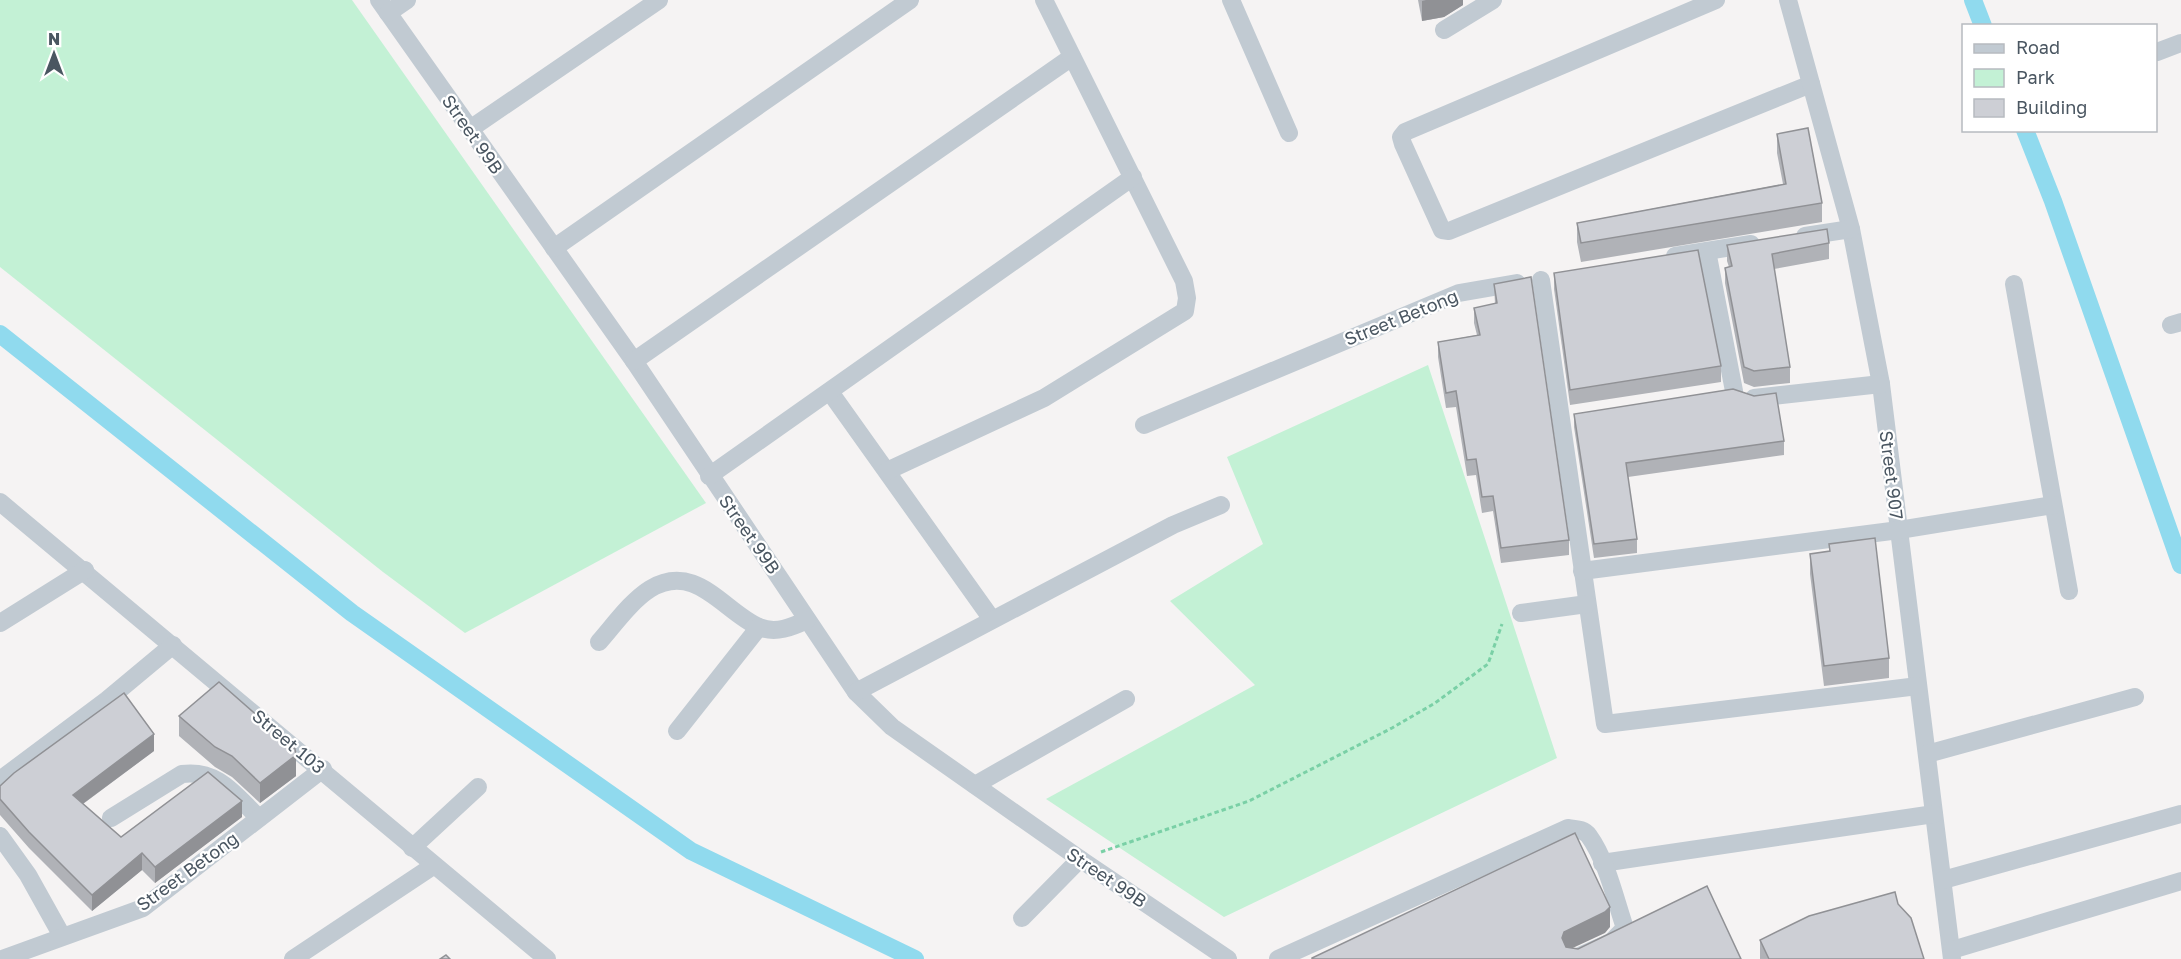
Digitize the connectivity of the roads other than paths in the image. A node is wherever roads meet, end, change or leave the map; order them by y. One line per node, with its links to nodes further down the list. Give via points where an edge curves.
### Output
1 (407, 0): 9 (street)
2 (659, 0): 15 (street)
3 (910, 0): 19 (street)
4 (1044, 0): 13 (street)
5 (1231, 0): 16 (street)
6 (1493, 0): 10 (street)
7 (1716, 0): 14 (street, via 1405,132 1401,137 1442,230 1449,231)
8 (1788, 0): 14 (street, Street 907)
9 (383, 6): 15 (street, Street 99B)
10 (1444, 30)
11 (2181, 43): 12 (street)
12 (2157, 52)
13 (1072, 57): 17 (street); 25 (street)
14 (1811, 84): 18 (street, Street 907)
15 (470, 129): 19 (street, Street 99B)
16 (1289, 133)
17 (1133, 177): 28 (street); 33 (street, via 1184,281 1185,311 1044,398)
18 (1851, 229): 20 (street); 26 (street, Street 907)
19 (554, 248): 25 (street, Street 99B)
20 (1707, 251): 21 (street); 27 (street)
21 (1662, 258)
22 (1563, 276): 23 (street, Street Betong)
23 (1541, 280): 31 (street); 32 (street, Street Betong, via 1459,293)
24 (2014, 284): 37 (street)
25 (634, 361): 34 (street, Street 99B)
26 (1881, 384): 27 (street, via 1752,398); 38 (street, Street 907)
27 (1734, 391): 29 (street)
28 (830, 392): 33 (street); 34 (street)
29 (1711, 394)
30 (1584, 415): 31 (street)
31 (1562, 418): 40 (street)
32 (1144, 425)
33 (887, 471): 44 (street)
34 (709, 476): 45 (street, Street 99B, via 762,548)
35 (0, 502): 39 (street, Street 103)
36 (1221, 505): 44 (street, via 1173,525)
37 (2053, 505): 38 (street); 41 (street)
38 (1899, 530): 40 (street); 50 (street, Street 907)
39 (85, 570): 46 (street); 49 (street, Street 103)
40 (1582, 571): 42 (street)
41 (2069, 591)
42 (1587, 604): 43 (street); 50 (street, via 1605,724)
43 (1521, 613)
44 (991, 618): 51 (street)
45 (807, 620): 47 (street, via 791,628); 51 (street, Street 99B)
46 (0, 623)
47 (759, 627): 48 (street, via 709,590 671,582 648,590); 54 (street)
48 (598, 642)
49 (173, 645): 56 (street, Street 103); 57 (street)
50 (1918, 686): 55 (street, Street 907)
51 (856, 692): 58 (street, Street 99B, via 892,727)
52 (2135, 697): 55 (street)
53 (1125, 699): 58 (street)
54 (677, 731)
55 (1927, 754): 60 (street, Street 907)
56 (323, 769): 63 (street, Street Betong); 65 (street, Street 103)
57 (0, 780)
58 (975, 785): 66 (street, Street 99B)
59 (478, 787): 65 (street)
60 (1935, 814): 67 (street); 69 (street, Street 907)
61 (2181, 814): 69 (street)
62 (111, 818): 63 (street, via 182,774 194,772 209,774)
63 (259, 818): 72 (street, Street Betong, via 143,908)
64 (0, 836): 72 (street, via 28,875)
65 (412, 848): 68 (street, Street 103)
66 (1080, 859): 71 (street); 77 (street, Street 99B)
67 (1602, 863): 78 (street, via 1589,834 1568,828); 79 (street, via 1625,928 1611,942)
68 (433, 866): 75 (street); 76 (street, Street 103)
69 (1943, 880): 73 (street, Street 907)
70 (2181, 881): 73 (street)
71 (1022, 918)
72 (62, 936): 74 (street, Street Betong)
73 (1952, 955)
74 (2, 959)
75 (293, 959)
76 (547, 959)
77 (1228, 959)
78 (1278, 959)
79 (1573, 959)

